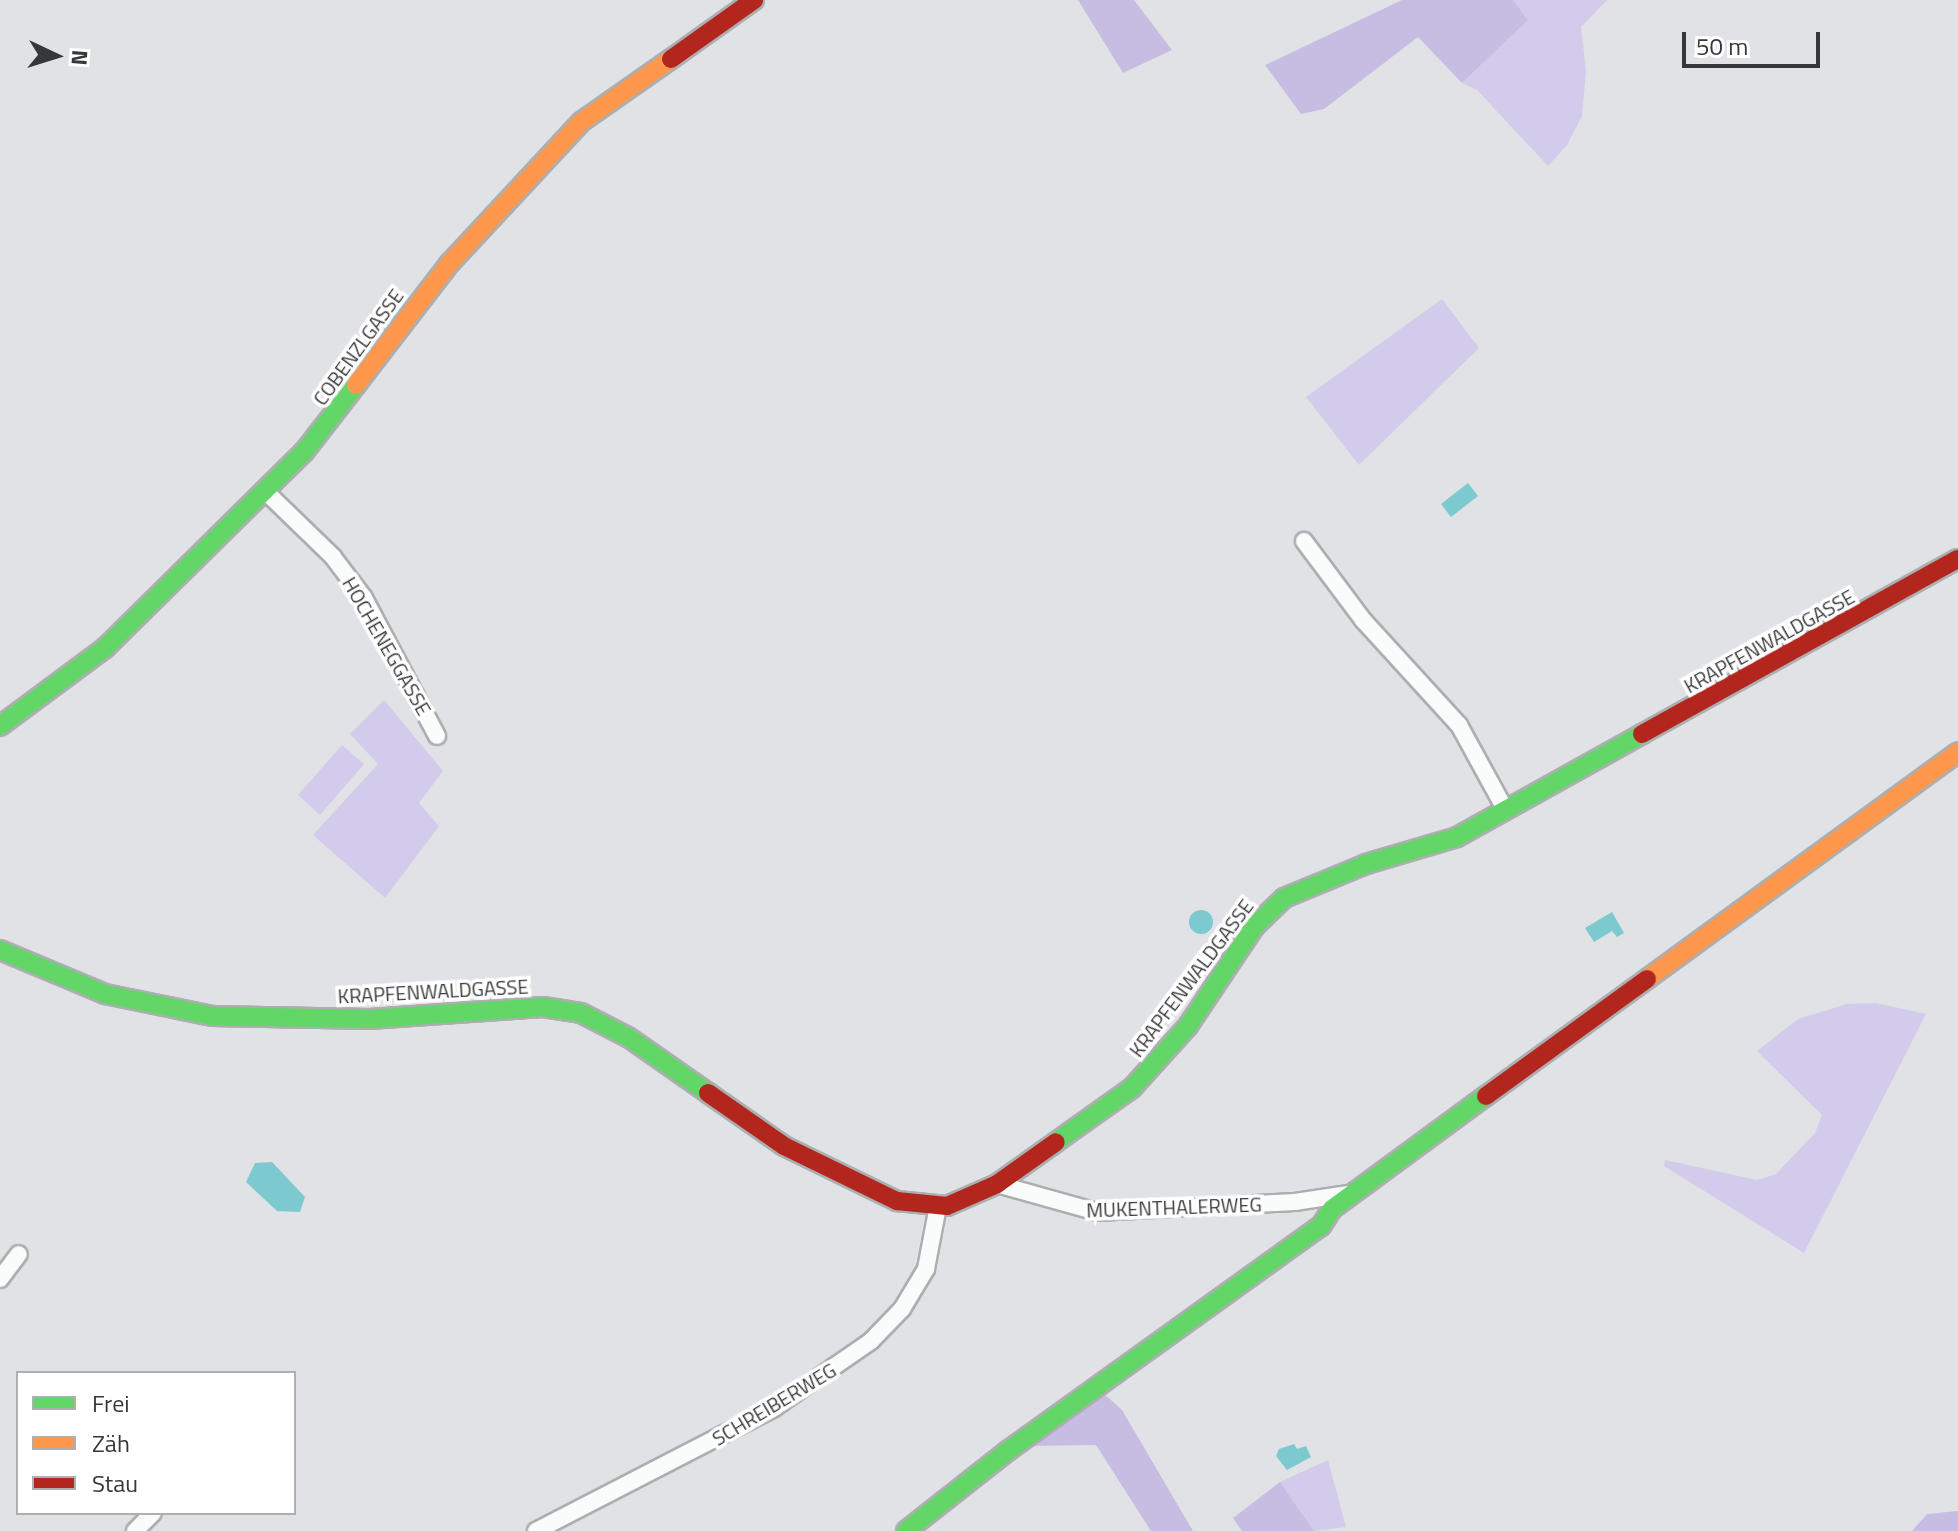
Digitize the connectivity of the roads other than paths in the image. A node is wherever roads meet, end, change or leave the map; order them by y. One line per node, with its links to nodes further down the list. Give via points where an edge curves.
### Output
1 (754, 0): 2 (street, COBENZLGASSE, via 581,122 526,177 397,328 319,436)
2 (265, 491): 5 (street, COBENZLGASSE, via 105,648); 6 (street, HOCHENEGGASSE, via 333,557 364,598)
3 (1304, 541): 8 (street, via 1363,620 1459,725)
4 (1958, 559): 8 (street, KRAPFENWALDGASSE)
5 (0, 726)
6 (437, 736)
7 (1958, 752): 11 (street)
8 (1505, 809): 10 (street, KRAPFENWALDGASSE, via 1438,845 1366,864 1284,898 1255,926 1188,1026 1140,1080)
9 (0, 950): 12 (street, KRAPFENWALDGASSE, via 105,994 212,1016 370,1019 543,1007 581,1013 628,1037 784,1146 884,1196)
10 (997, 1184): 11 (street, MUKENTHALERWEG, via 1082,1212 1110,1213 1295,1202); 12 (street, KRAPFENWALDGASSE)
11 (1354, 1193): 18 (street, via 1321,1226)
12 (938, 1206): 17 (street, SCHREIBERWEG, via 926,1269 902,1309 871,1341 774,1408)
13 (19, 1254): 14 (street)
14 (0, 1279)
15 (151, 1515): 16 (street)
16 (135, 1531)
17 (536, 1531)
18 (906, 1531)

